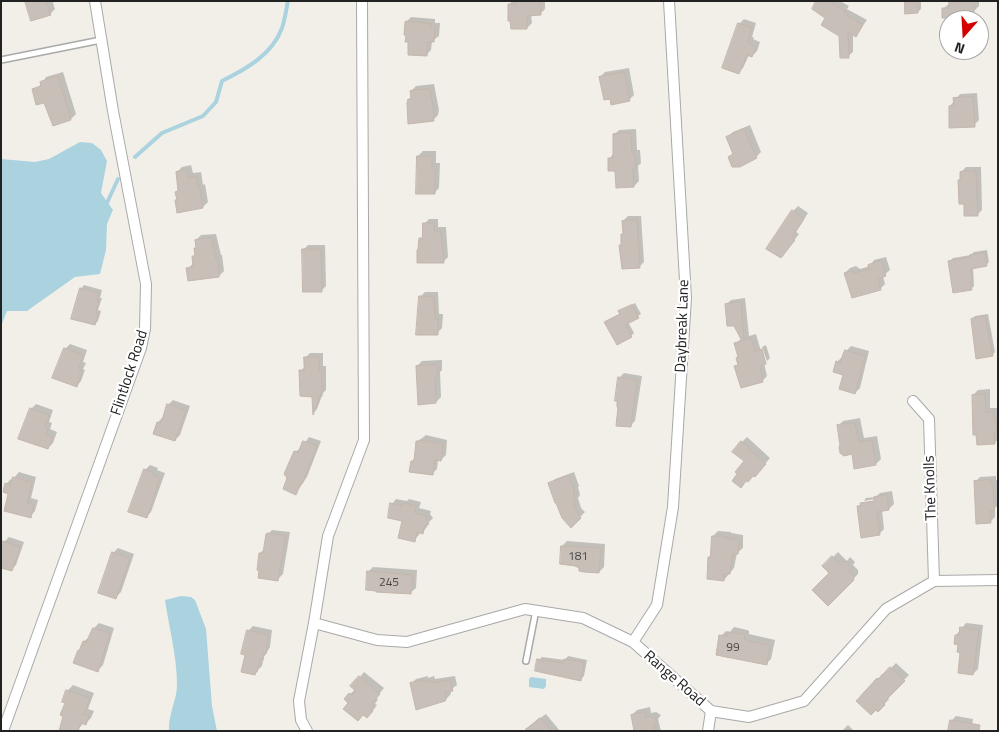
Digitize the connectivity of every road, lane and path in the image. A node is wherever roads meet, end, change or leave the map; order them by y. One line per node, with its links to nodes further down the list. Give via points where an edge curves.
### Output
1 (95, 1): 4 (street, Flintlock Road)
2 (362, 1): 10 (street, via 364,440 328,536)
3 (669, 1): 11 (street, Daybreak Lane, via 685,317 670,527 657,605)
4 (102, 40): 5 (lane); 14 (street, Flintlock Road, via 112,111 146,284 145,329 141,348)
5 (1, 60)
6 (914, 401): 8 (street, The Knolls, via 929,419)
7 (998, 580): 8 (street, Range Road)
8 (934, 581): 13 (street, Range Road, via 886,609 804,701 749,717)
9 (536, 610): 10 (street, Range Road, via 525,609 407,642 377,640); 11 (street, Range Road, via 583,618); 12 (lane)
10 (314, 623): 15 (street, via 299,700)
11 (632, 642): 13 (street, Range Road)
12 (526, 661)
13 (711, 711): 16 (street)
14 (3, 731)
15 (307, 731)
16 (708, 731)

